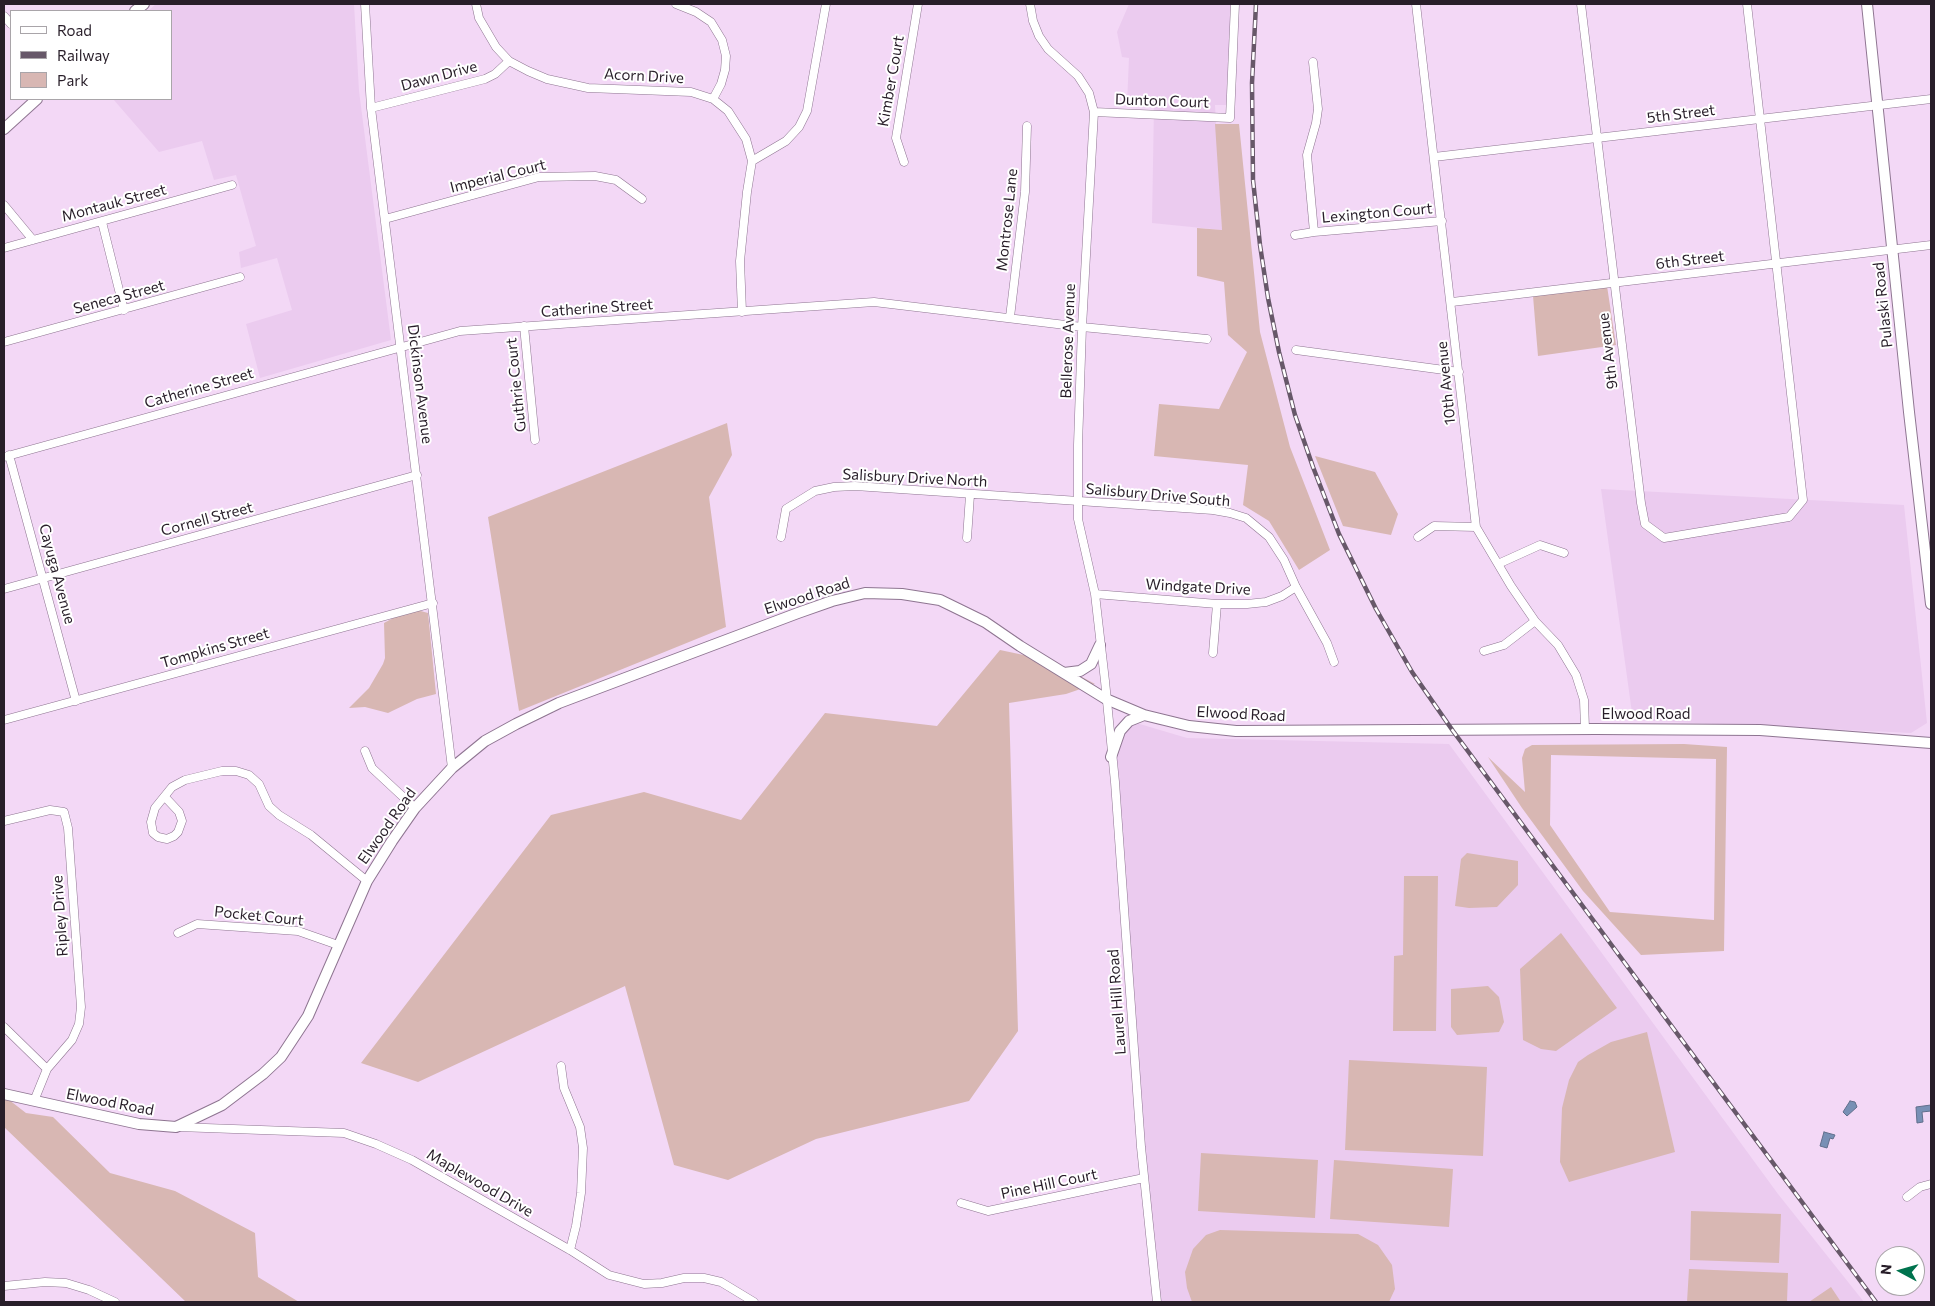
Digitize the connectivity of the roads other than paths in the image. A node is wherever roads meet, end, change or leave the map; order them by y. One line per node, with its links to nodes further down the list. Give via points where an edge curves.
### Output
1 (365, 4): 18 (street, Dickinson Avenue)
2 (476, 4): 12 (street, Acorn Drive, via 487,33)
3 (676, 4): 14 (street, via 711,22 722,40 725,70)
4 (826, 4): 25 (street, via 807,110 799,127 786,141)
5 (918, 4): 26 (street, Kimber Court, via 896,138)
6 (1030, 4): 19 (street, Bellerose Avenue, via 1032,21 1039,36 1048,49 1078,76 1089,93)
7 (1235, 4): 19 (street, Dunton Court, via 1230,118)
8 (1416, 4): 24 (street, 10th Avenue)
9 (1581, 4): 23 (street, 9th Avenue)
10 (1747, 4): 20 (street)
11 (1867, 4): 17 (main road, Pulaski Road)
12 (509, 62): 14 (street, Acorn Drive, via 547,78 588,88 691,92); 18 (street, Dawn Drive, via 485,79)
13 (1313, 62): 33 (street, via 1318,108 1307,155)
14 (713, 99): 25 (street, Acorn Drive, via 740,127)
15 (1931, 99): 17 (street, 5th Street)
16 (36, 100): 22 (main road)
17 (1878, 105): 20 (street, 5th Street); 38 (main road, Pulaski Road)
18 (371, 108): 30 (street, Dickinson Avenue)
19 (1094, 112): 47 (street, Bellerose Avenue)
20 (1760, 119): 23 (street, 5th Street); 39 (street)
21 (1026, 126): 45 (street, Montrose Lane, via 1025,192)
22 (4, 129)
23 (1596, 138): 24 (street, 5th Street); 41 (street, 9th Avenue)
24 (1434, 157): 31 (street, 10th Avenue)
25 (752, 161): 44 (street, Acorn Drive, via 740,261)
26 (904, 162)
27 (232, 185): 32 (street, Montauk Street)
28 (642, 199): 30 (street, Imperial Court, via 616,180 595,176 546,177)
29 (4, 205): 35 (street)
30 (385, 219): 50 (street, Dickinson Avenue)
31 (1442, 221): 33 (street, Lexington Court); 42 (street, 10th Avenue)
32 (102, 222): 35 (street, Montauk Street); 43 (street)
33 (1314, 232): 34 (street, Lexington Court)
34 (1295, 235)
35 (34, 240): 37 (street, Montauk Street)
36 (1931, 245): 38 (street, 6th Street)
37 (4, 248)
38 (1892, 249): 39 (street, 6th Street); 70 (main road, Pulaski Road)
39 (1777, 263): 41 (street, 6th Street); 41 (street, 9th Avenue, via 1803,500 1789,517 1664,538 1645,524)
40 (240, 277): 43 (street, Seneca Street)
41 (1614, 283): 42 (street, 6th Street)
42 (1452, 302): 52 (street, 10th Avenue)
43 (124, 310): 49 (street, Seneca Street)
44 (742, 312): 45 (street, Catherine Street, via 874,302); 46 (street, Catherine Street)
45 (1010, 317): 47 (street, Catherine Street)
46 (524, 326): 50 (street, Catherine Street, via 460,331); 53 (street, Guthrie Court)
47 (1082, 327): 48 (street, Catherine Street); 57 (street, Bellerose Avenue)
48 (1206, 339)
49 (4, 342)
50 (401, 347): 54 (street, Catherine Street); 55 (street, Dickinson Avenue)
51 (1296, 350): 52 (street)
52 (1459, 372): 58 (street, 10th Avenue)
53 (535, 440)
54 (7, 456): 64 (street, Cayuga Avenue)
55 (417, 475): 64 (street, Cornell Street); 68 (street, Dickinson Avenue)
56 (970, 495): 57 (street, Salisbury Drive North); 59 (street, Salisbury Drive North, via 855,486 815,491 786,509); 61 (street)
57 (1077, 502): 65 (street, Salisbury Drive South, via 1213,510 1246,518 1269,537); 67 (street, Bellerose Avenue, via 1080,534)
58 (1476, 527): 60 (street, via 1434,526); 63 (street, 10th Avenue)
59 (781, 537)
60 (1418, 537)
61 (968, 538)
62 (1564, 553): 63 (street, via 1540,545)
63 (1498, 564): 71 (street, 10th Avenue)
64 (44, 578): 66 (street, Cornell Street); 78 (street, Cayuga Avenue)
65 (1296, 587): 69 (street, Windgate Drive, via 1266,602); 75 (street, Salisbury Drive South)
66 (4, 589)
67 (1095, 594): 69 (street, Windgate Drive); 72 (street, Bellerose Avenue)
68 (433, 603): 78 (street, Tompkins Street); 85 (street, Dickinson Avenue)
69 (1216, 604): 74 (street)
70 (1931, 604)
71 (1535, 621): 73 (street, via 1504,645); 81 (street, 10th Avenue, via 1558,645 1576,675 1584,700)
72 (1100, 645): 76 (main road, via 1091,664 1080,671); 77 (street, Bellerose Avenue)
73 (1484, 651)
74 (1213, 653)
75 (1334, 662)
76 (1064, 673): 77 (main road, Elwood Road); 85 (main road, Elwood Road, via 985,622 940,600 902,594 865,594 798,612 559,703 485,741)
77 (1106, 699): 79 (main road, Elwood Road); 84 (street, Laurel Hill Road)
78 (76, 701): 80 (street, Tompkins Street)
79 (1144, 714): 81 (main road, Elwood Road, via 1189,726 1236,731); 84 (main road, via 1129,721 1120,731)
80 (4, 720)
81 (1585, 729): 82 (main road, Elwood Road, via 1760,730)
82 (1931, 743)
83 (364, 751): 87 (street, via 372,768)
84 (1111, 757): 98 (street, Laurel Hill Road)
85 (452, 768): 87 (main road, Elwood Road)
86 (165, 797): 86 (street, via 155,808 151,822 153,833 167,839 178,832 182,822 179,812); 89 (street, via 185,780 222,771 249,775 259,784 269,806 279,815 311,835)
87 (415, 808): 89 (main road, Elwood Road)
88 (4, 820): 94 (street, Ripley Drive, via 50,810 64,812 68,828 81,1007 79,1024 72,1040)
89 (367, 881): 91 (main road, Elwood Road)
90 (178, 933): 91 (street, Pocket Court, via 197,924 234,926 298,931)
91 (338, 945): 97 (main road, Elwood Road, via 308,1016 281,1057 222,1105)
92 (4, 1027): 94 (street)
93 (561, 1066): 102 (street, via 564,1088 580,1127 583,1148 581,1193)
94 (47, 1069): 96 (street, Ripley Drive)
95 (4, 1094): 96 (main road, Elwood Road)
96 (34, 1101): 97 (main road, Elwood Road, via 139,1124)
97 (176, 1127): 102 (street, Maplewood Drive, via 344,1133 412,1160)
98 (1144, 1178): 101 (street, Pine Hill Court, via 988,1211); 106 (street, Laurel Hill Road)
99 (1931, 1184): 100 (street, via 1920,1187)
100 (1907, 1197)
101 (961, 1203)
102 (570, 1250): 105 (street, Maplewood Drive, via 609,1275 627,1281 644,1284 704,1278 721,1282)
103 (4, 1286): 104 (street, via 66,1283)
104 (115, 1302)
105 (754, 1302)
106 (1157, 1302)

